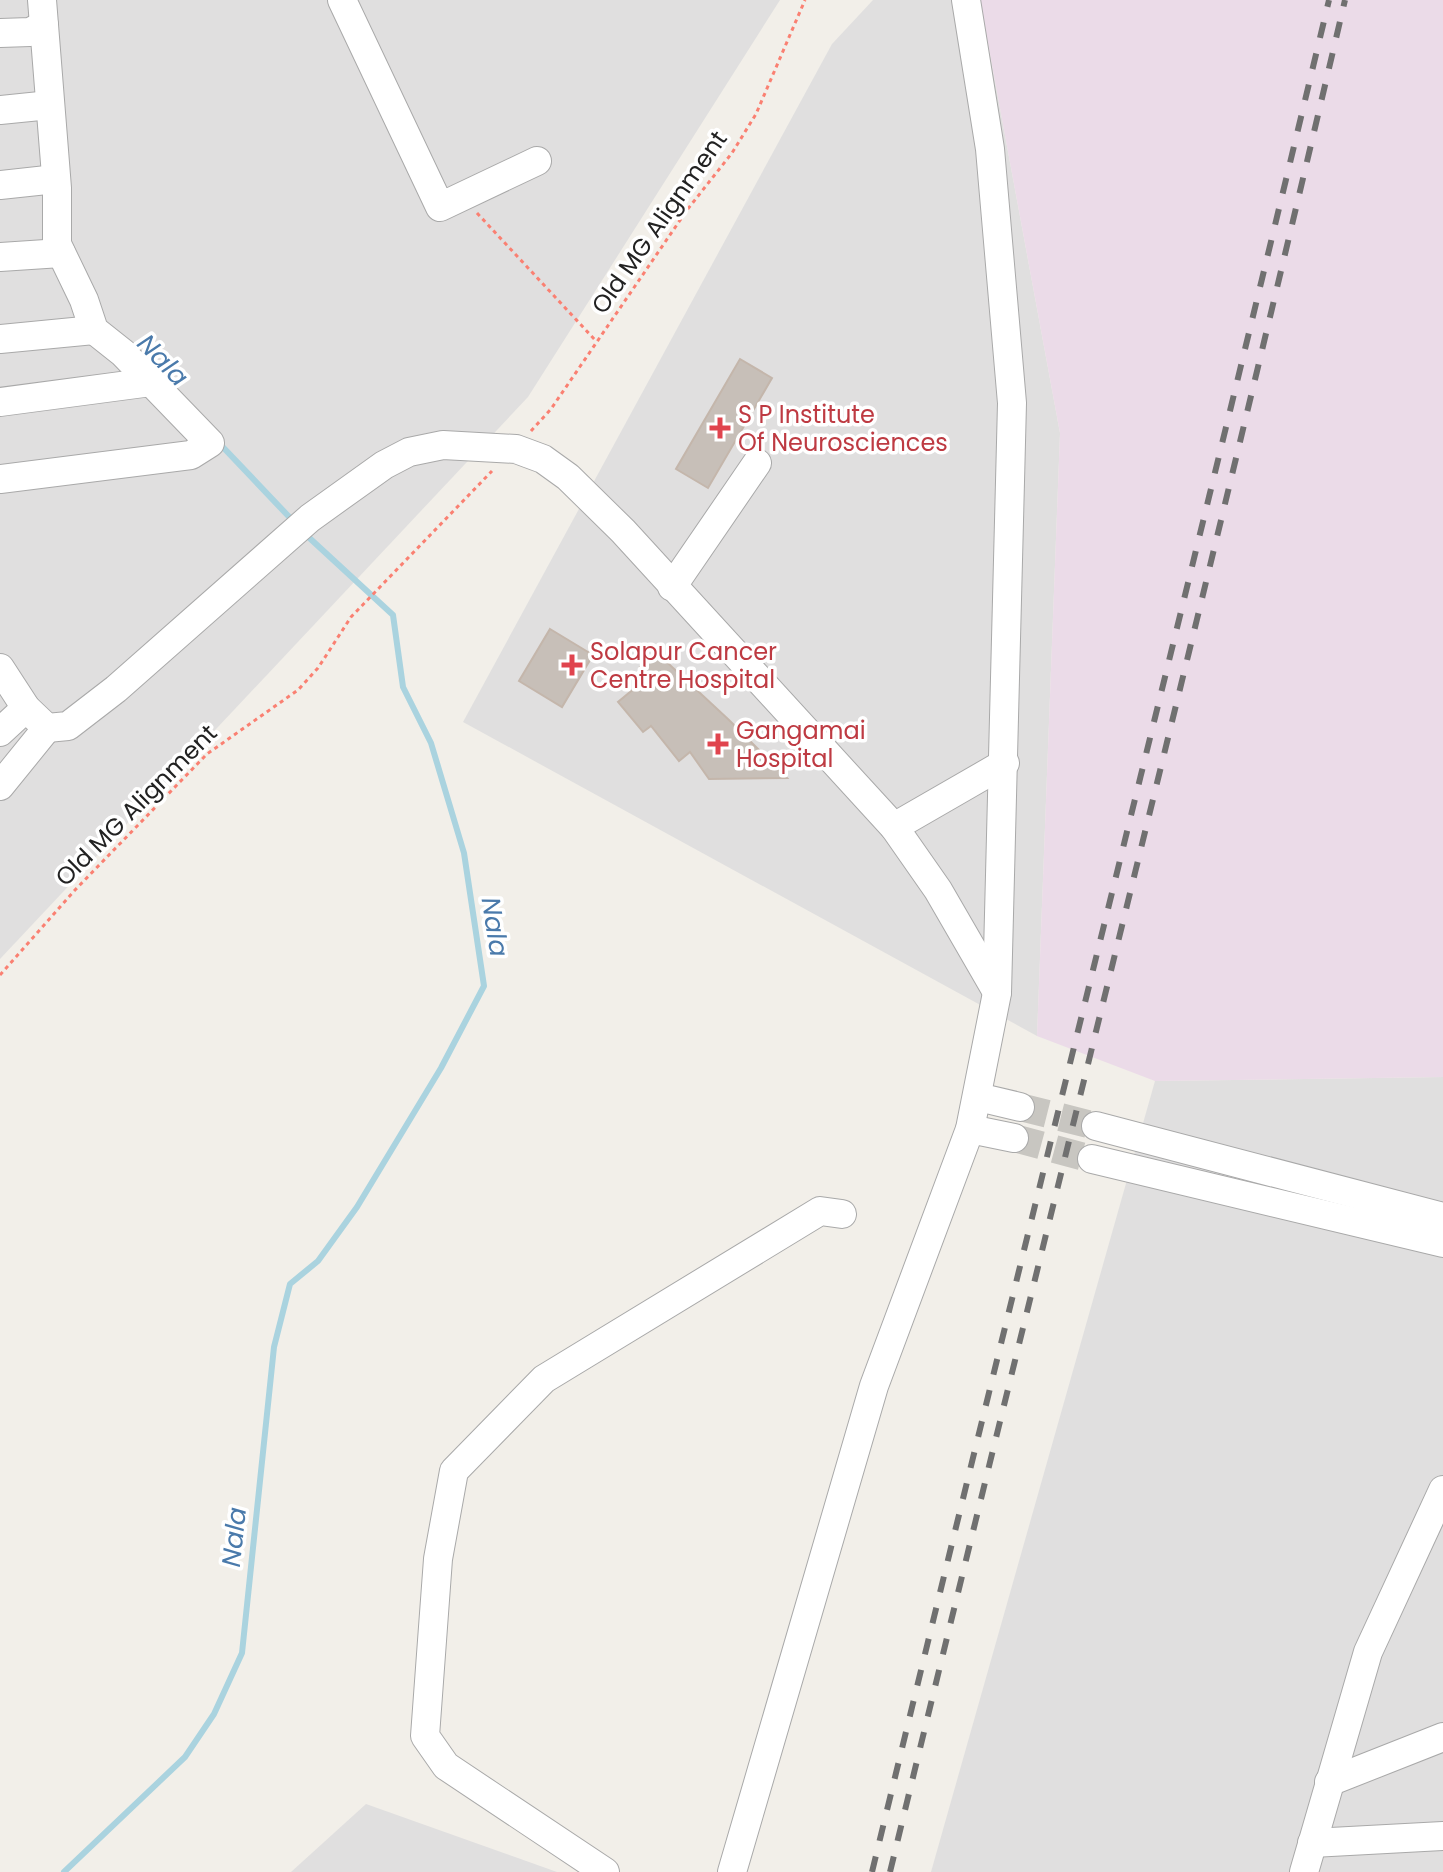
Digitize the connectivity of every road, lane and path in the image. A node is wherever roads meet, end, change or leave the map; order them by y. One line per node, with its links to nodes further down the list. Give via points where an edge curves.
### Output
1 (342, 0): 11 (street, via 440,207)
2 (805, 0): 16 (path, Old MG Alignment, via 756,114)
3 (966, 0): 27 (street, via 990,149 1012,403)
4 (43, 12): 5 (street, via 30,32); 6 (street)
5 (0, 33)
6 (50, 105): 7 (street); 9 (street)
7 (0, 110)
8 (537, 161): 11 (street)
9 (56, 179): 10 (street); 12 (street)
10 (0, 185)
11 (459, 198): 16 (path)
12 (61, 253): 13 (street); 14 (street)
13 (0, 257)
14 (94, 330): 15 (street); 17 (street)
15 (0, 339)
16 (596, 341): 19 (path, Old MG Alignment, via 551,409)
17 (151, 382): 18 (street); 21 (street, via 210,443 191,455)
18 (0, 402)
19 (516, 449): 22 (street, via 568,477); 25 (street, via 443,445 409,452 384,465 310,518 116,689 68,726); 30 (path, Old MG Alignment, via 351,617 298,690 207,754)
20 (757, 463): 22 (street)
21 (0, 479)
22 (672, 587): 29 (street)
23 (0, 668): 24 (street)
24 (26, 708): 25 (street); 26 (street)
25 (47, 728): 28 (street)
26 (0, 732)
27 (1005, 763): 29 (street); 31 (street)
28 (0, 786)
29 (894, 827): 31 (street, via 938,890)
30 (0, 975)
31 (997, 993): 32 (street)
32 (978, 1097): 33 (street); 35 (street)
33 (1020, 1107)
34 (1096, 1126): 39 (street)
35 (970, 1129): 36 (street); 48 (street, via 874,1386)
36 (1014, 1138)
37 (1092, 1159): 40 (street)
38 (842, 1214): 47 (street, via 820,1211 544,1379 454,1471 438,1559 425,1736 446,1766)
39 (1443, 1217)
40 (1443, 1243)
41 (1443, 1490): 42 (street)
42 (1435, 1529): 44 (street, via 1368,1652)
43 (1443, 1737): 44 (street)
44 (1329, 1782): 46 (street)
45 (1443, 1836): 46 (street)
46 (1312, 1843): 49 (street)
47 (605, 1872)
48 (732, 1872)
49 (1304, 1872)

